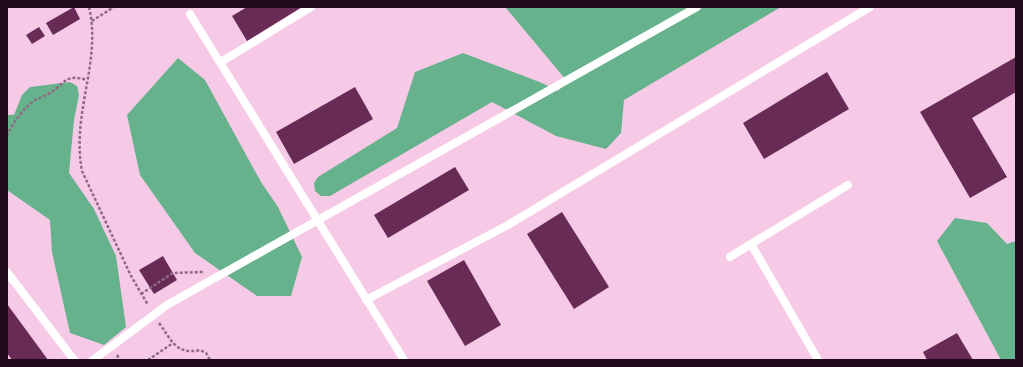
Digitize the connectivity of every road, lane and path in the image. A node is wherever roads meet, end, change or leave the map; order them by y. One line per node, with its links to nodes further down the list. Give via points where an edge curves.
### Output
1 (88, 7): 7 (path)
2 (114, 7): 7 (path)
3 (311, 7): 8 (lane)
4 (697, 7): 12 (lane)
5 (870, 7): 17 (lane, via 508,225)
6 (190, 14): 8 (lane)
7 (92, 21): 9 (path)
8 (221, 62): 12 (lane)
9 (87, 80): 10 (path, via 67,79 53,91 34,101 16,120); 15 (path, via 80,119 82,171 104,222 141,294 173,273)
10 (7, 136)
11 (848, 185): 13 (lane)
12 (318, 221): 17 (lane); 18 (lane)
13 (751, 244): 14 (lane); 25 (lane)
14 (730, 257)
15 (208, 271)
16 (7, 272): 20 (lane)
17 (366, 300): 24 (lane)
18 (153, 315): 19 (path); 21 (lane)
19 (173, 343): 22 (path); 23 (path, via 188,352 200,350 206,353)
20 (74, 360)
21 (94, 360)
22 (148, 360)
23 (210, 360)
24 (404, 360)
25 (818, 360)

